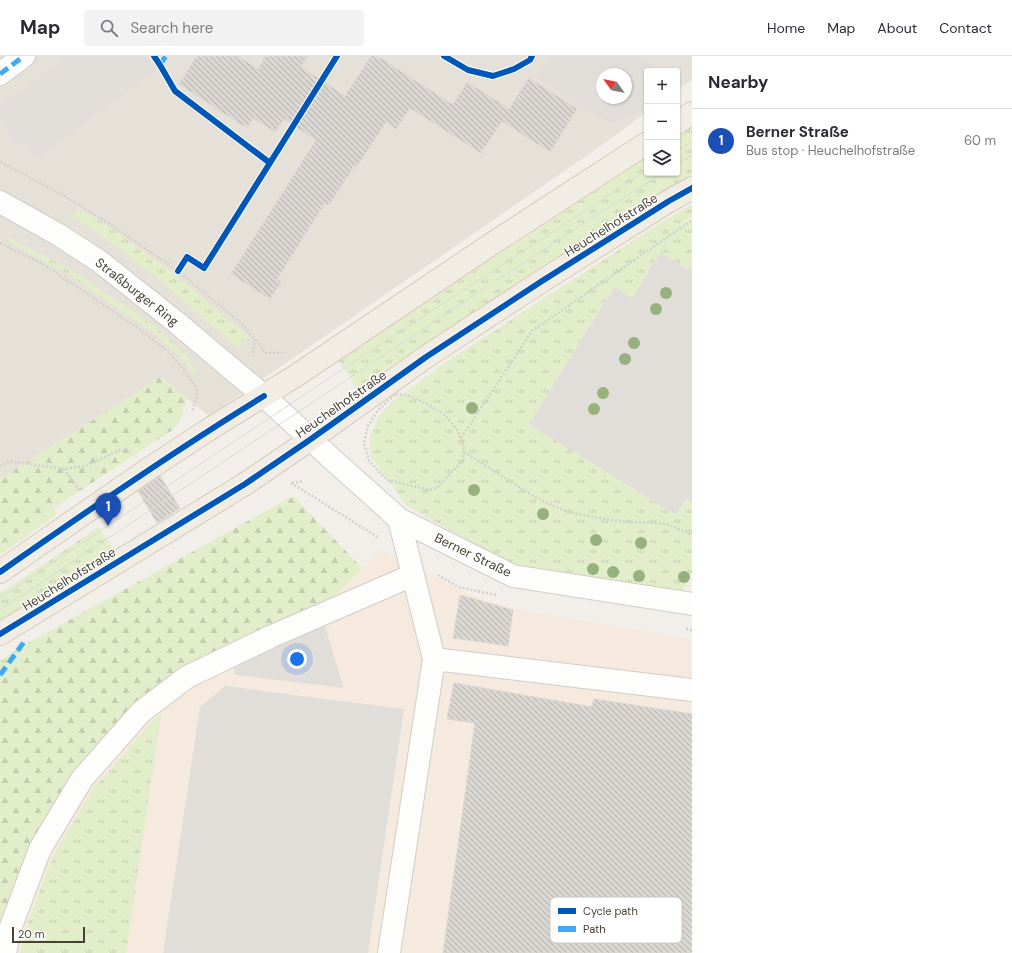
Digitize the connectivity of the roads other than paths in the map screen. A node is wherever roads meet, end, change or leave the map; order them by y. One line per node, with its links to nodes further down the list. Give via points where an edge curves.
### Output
1 (24, 56): 2 (street)
2 (0, 74)
3 (692, 113): 4 (main road)
4 (680, 121)
5 (644, 145): 8 (main road)
6 (692, 188): 9 (main road, Heuchelhofstraße, via 426,357)
7 (0, 202): 8 (street, Straßburger Ring, via 99,261)
8 (264, 396): 9 (street, Straßburger Ring); 11 (main road, via 144,472)
9 (311, 439): 10 (street, Berner Straße); 14 (main road, Heuchelhofstraße, via 239,488)
10 (399, 519): 12 (street); 13 (street, Berner Straße, via 513,576)
11 (0, 572)
12 (413, 574): 15 (street); 17 (street, via 187,677 141,712 82,779 40,849 10,929)
13 (692, 604)
14 (0, 634)
15 (434, 659): 16 (street); 18 (street)
16 (692, 690)
17 (6, 953)
18 (389, 953)

